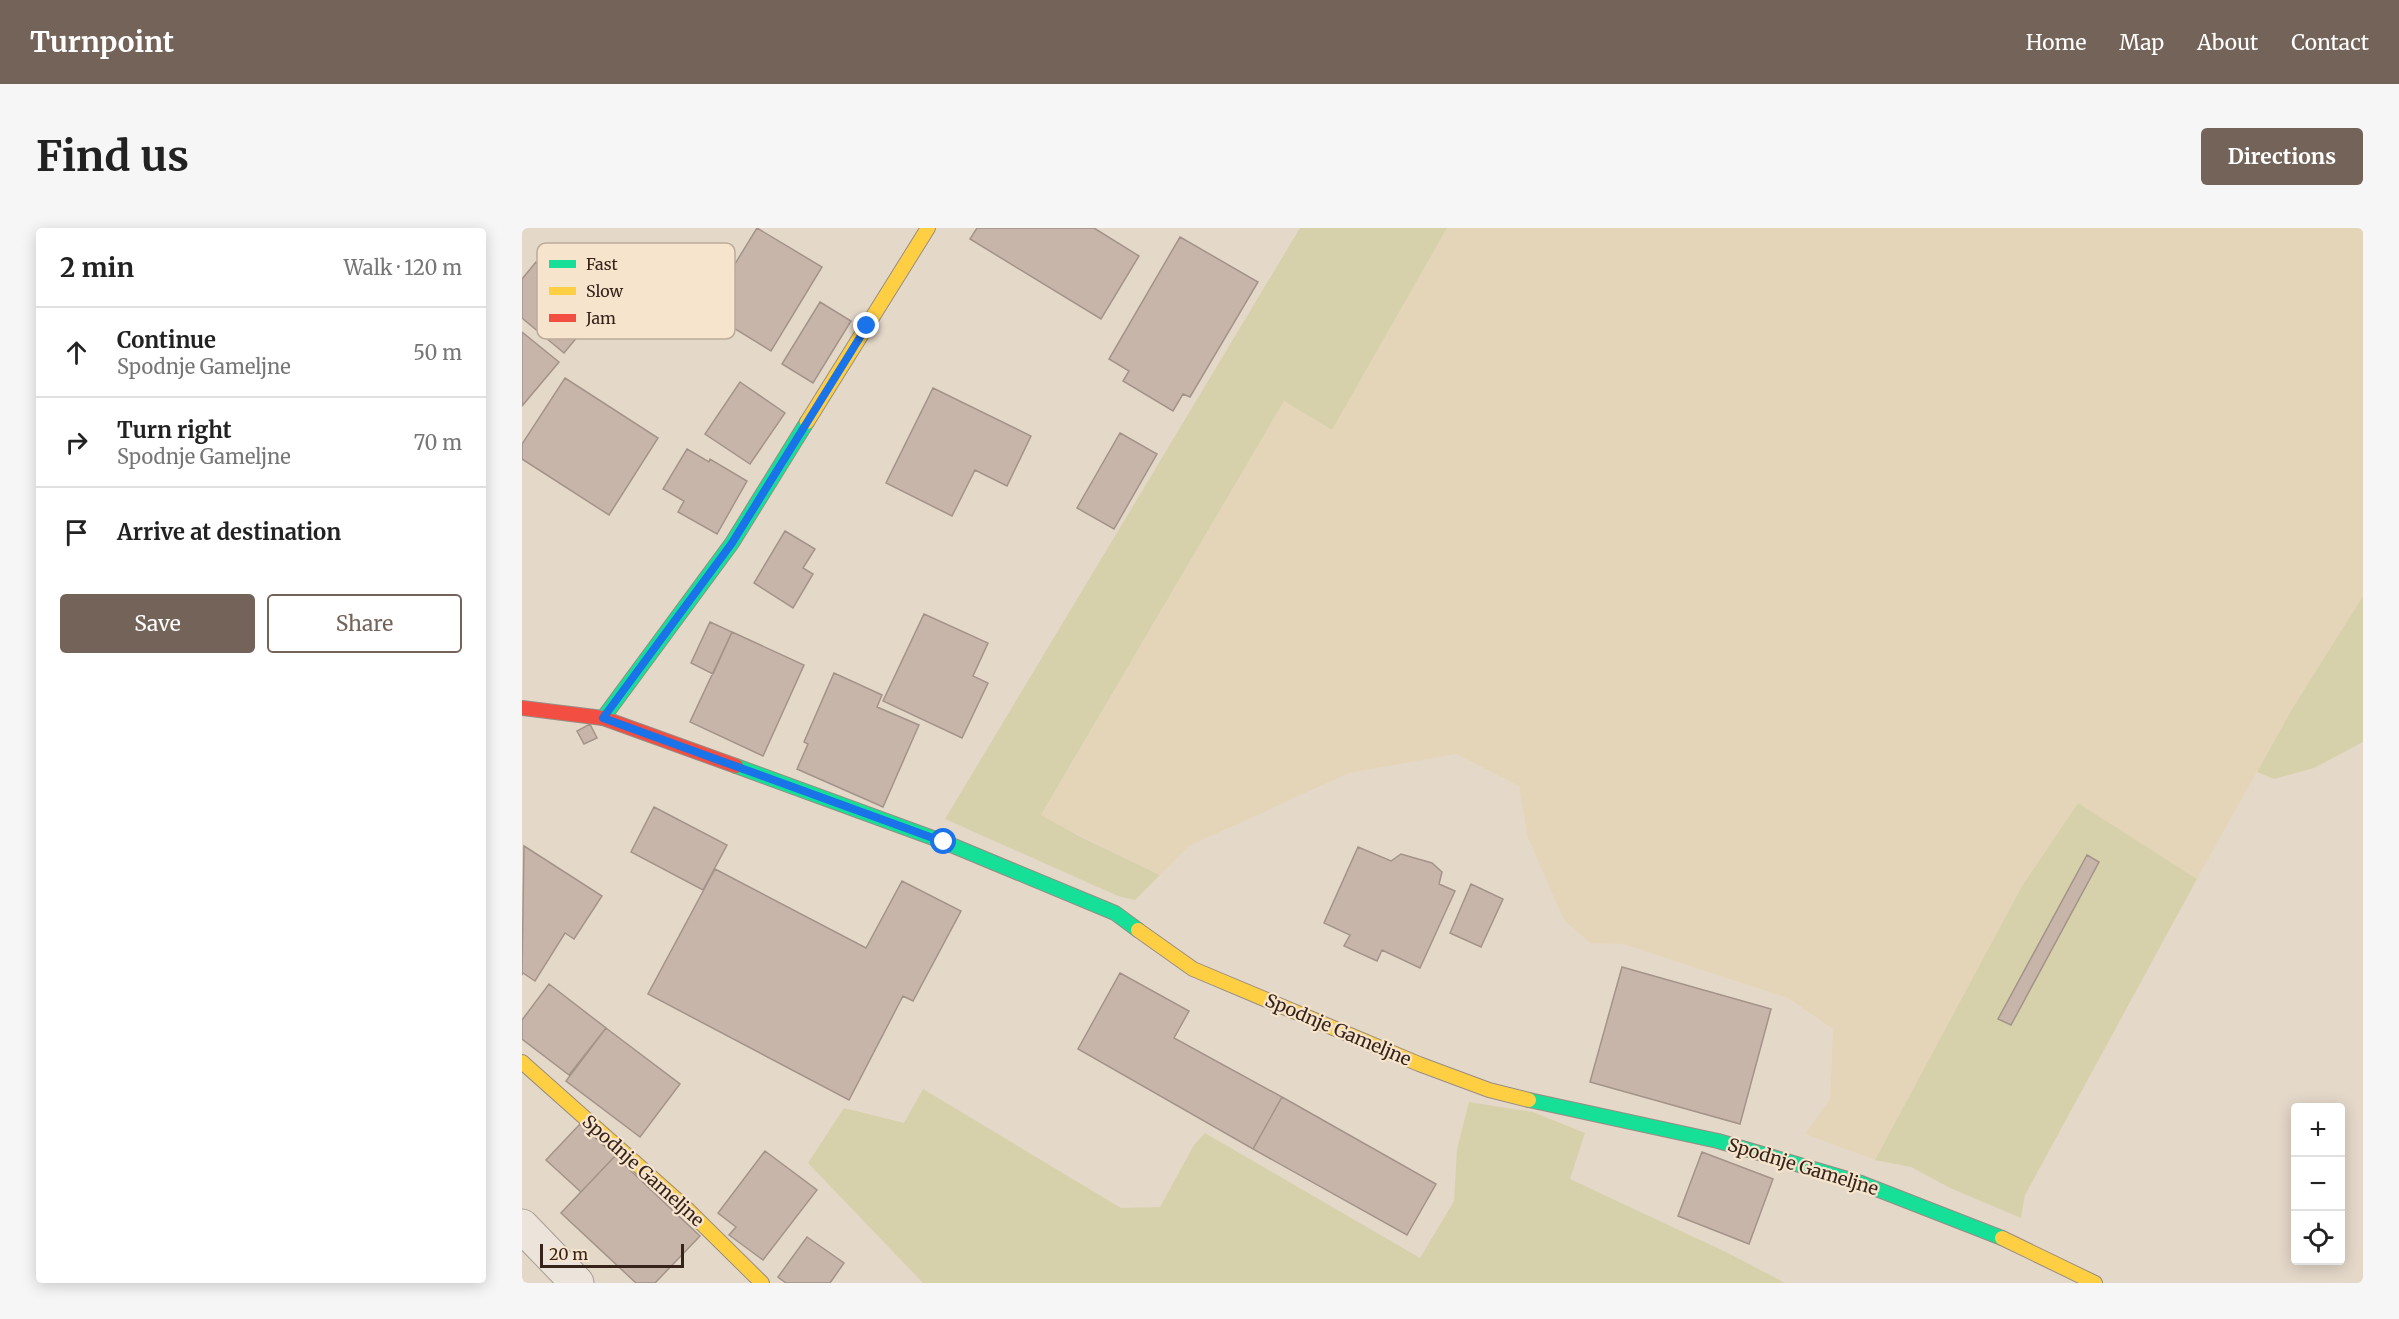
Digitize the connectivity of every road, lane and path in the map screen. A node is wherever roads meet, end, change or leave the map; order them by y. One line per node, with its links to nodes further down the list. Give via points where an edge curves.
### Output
1 (928, 228): 3 (street, via 732,543)
2 (522, 708): 3 (street, Spodnje Gameljne)
3 (603, 718): 8 (street, Spodnje Gameljne, via 944,842 1115,913 1193,969 1419,1064 1489,1090 1718,1141 1861,1183 1986,1230)
4 (522, 1062): 7 (street, Spodnje Gameljne, via 686,1208)
5 (522, 1226): 6 (street)
6 (577, 1283)
7 (762, 1283)
8 (2095, 1283)

